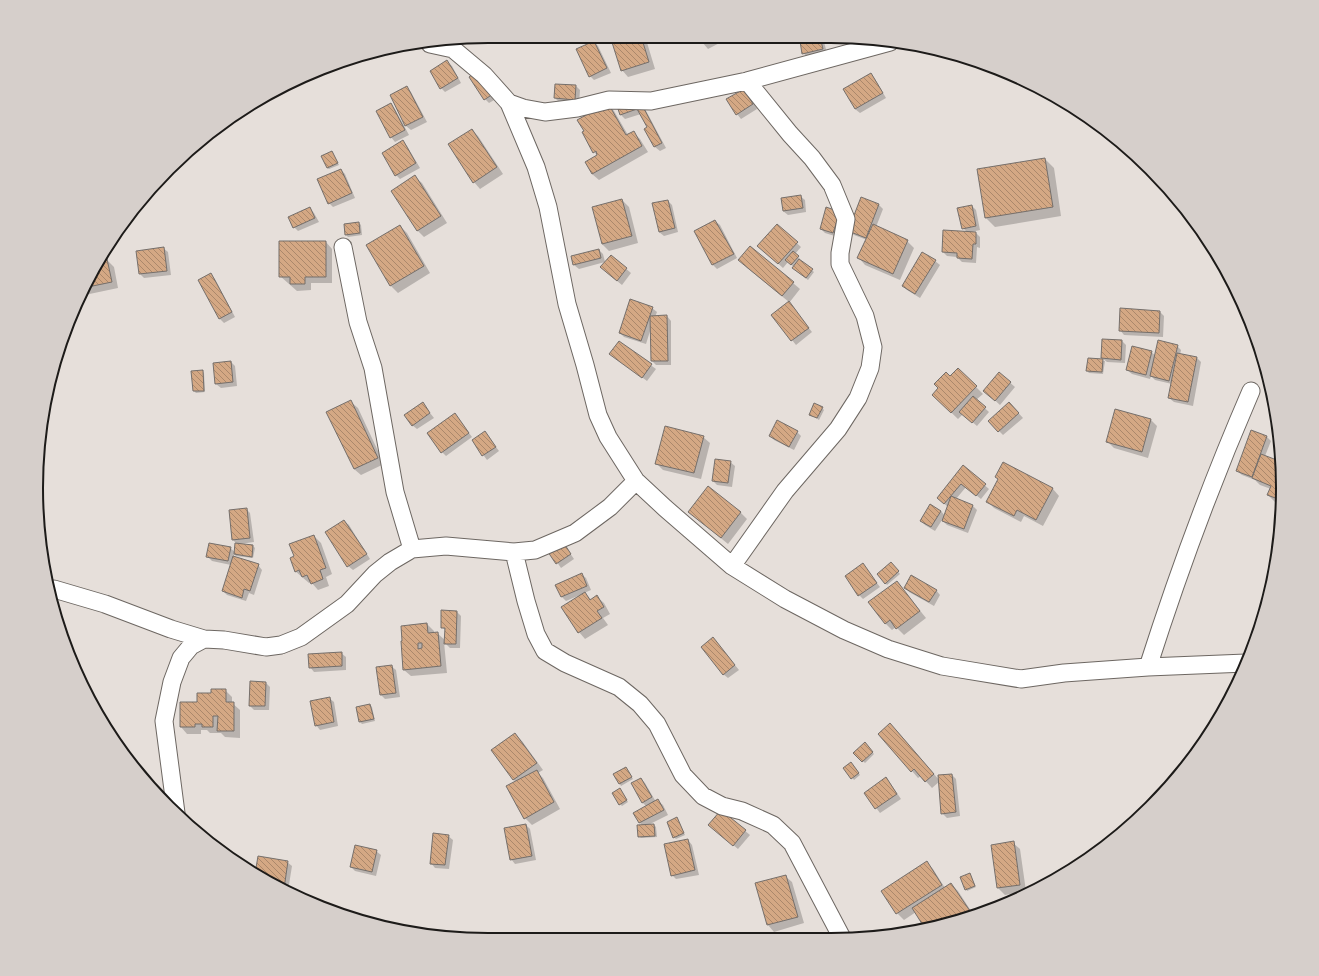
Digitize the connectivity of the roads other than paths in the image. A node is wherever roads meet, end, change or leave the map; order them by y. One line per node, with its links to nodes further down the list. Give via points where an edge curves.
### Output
1 (438, 46): 4 (street, via 453,50 484,75)
2 (876, 46): 3 (street)
3 (747, 81): 4 (street, via 651,101 609,100 545,112); 10 (street, via 832,185 846,219 840,264 865,316 874,347 870,368 858,398 838,429 784,491)
4 (509, 104): 7 (street, via 536,167 548,207 567,304 598,415 608,437)
5 (343, 247): 8 (street, via 358,322 373,368 395,492)
6 (1251, 391): 14 (street, via 1189,546)
7 (636, 481): 9 (street, via 610,508 575,533 536,550); 10 (street)
8 (412, 549): 9 (street, via 446,546); 12 (street, via 390,562 347,604 301,637 281,645 266,647)
9 (514, 552): 16 (street, via 536,634 546,651 565,663 618,687 640,704 657,724 683,775 703,796 773,825 792,843)
10 (732, 566): 14 (street, via 785,599 844,630 888,649 942,666 1021,679)
11 (55, 589): 12 (street)
12 (204, 639): 15 (street, via 191,646 180,658 164,721)
13 (1240, 663): 14 (street)
14 (1148, 667)
15 (175, 805)
16 (839, 933)

